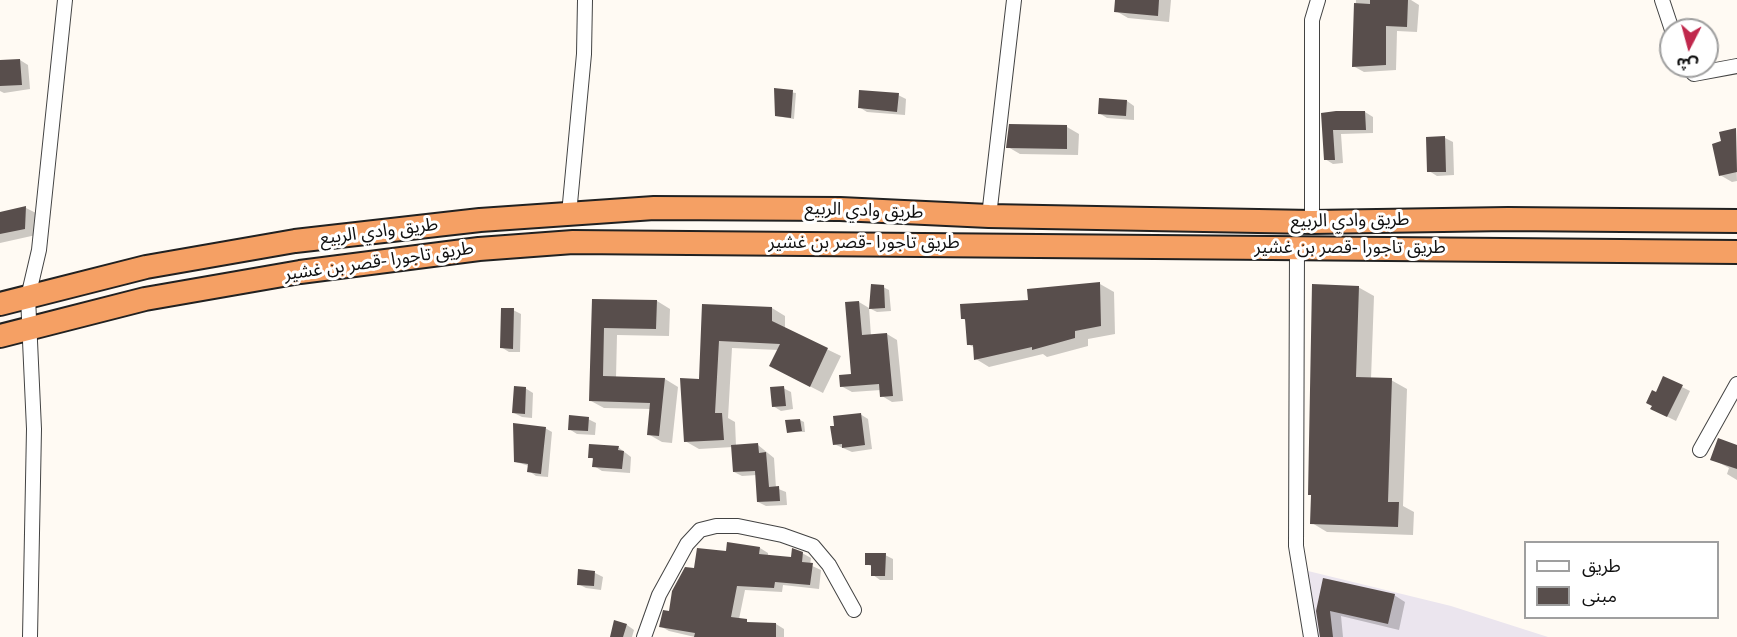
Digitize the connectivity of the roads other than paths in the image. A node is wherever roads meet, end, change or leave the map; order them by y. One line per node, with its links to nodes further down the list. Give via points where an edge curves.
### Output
1 (65, 0): 15 (street, via 39,250)
2 (585, 0): 9 (street, via 584,54)
3 (1014, 0): 10 (street)
4 (1318, 0): 12 (street, via 1312,20)
5 (1662, 0): 6 (street)
6 (1668, 18)
7 (1737, 66): 8 (street)
8 (1719, 69)
9 (568, 214): 10 (highway, طريق وادي الربيع, via 654,208 750,208); 15 (highway, طريق وادي الربيع, via 295,241 146,267)
10 (989, 216): 12 (highway, طريق وادي الربيع)
11 (1737, 221): 12 (highway, طريق وادي الربيع)
12 (1312, 222)
13 (1297, 247): 14 (highway, طريق تاجورا -قصر بن غشير); 17 (highway, طريق تاجورا -قصر بن غشير, via 573,242 478,249 300,272 145,299); 24 (street, via 1296,546)
14 (1737, 252)
15 (28, 297): 16 (highway, طريق وادي الربيع); 17 (street)
16 (0, 304)
17 (28, 327): 18 (highway, طريق تاجورا -قصر بن غشير); 22 (street, via 34,429)
18 (0, 336)
19 (1737, 384): 20 (street)
20 (1700, 450)
21 (854, 610): 23 (street, via 829,565 813,546 782,535 716,526 700,530 687,544 659,595)
22 (30, 637)
23 (644, 637)
24 (1311, 637)

